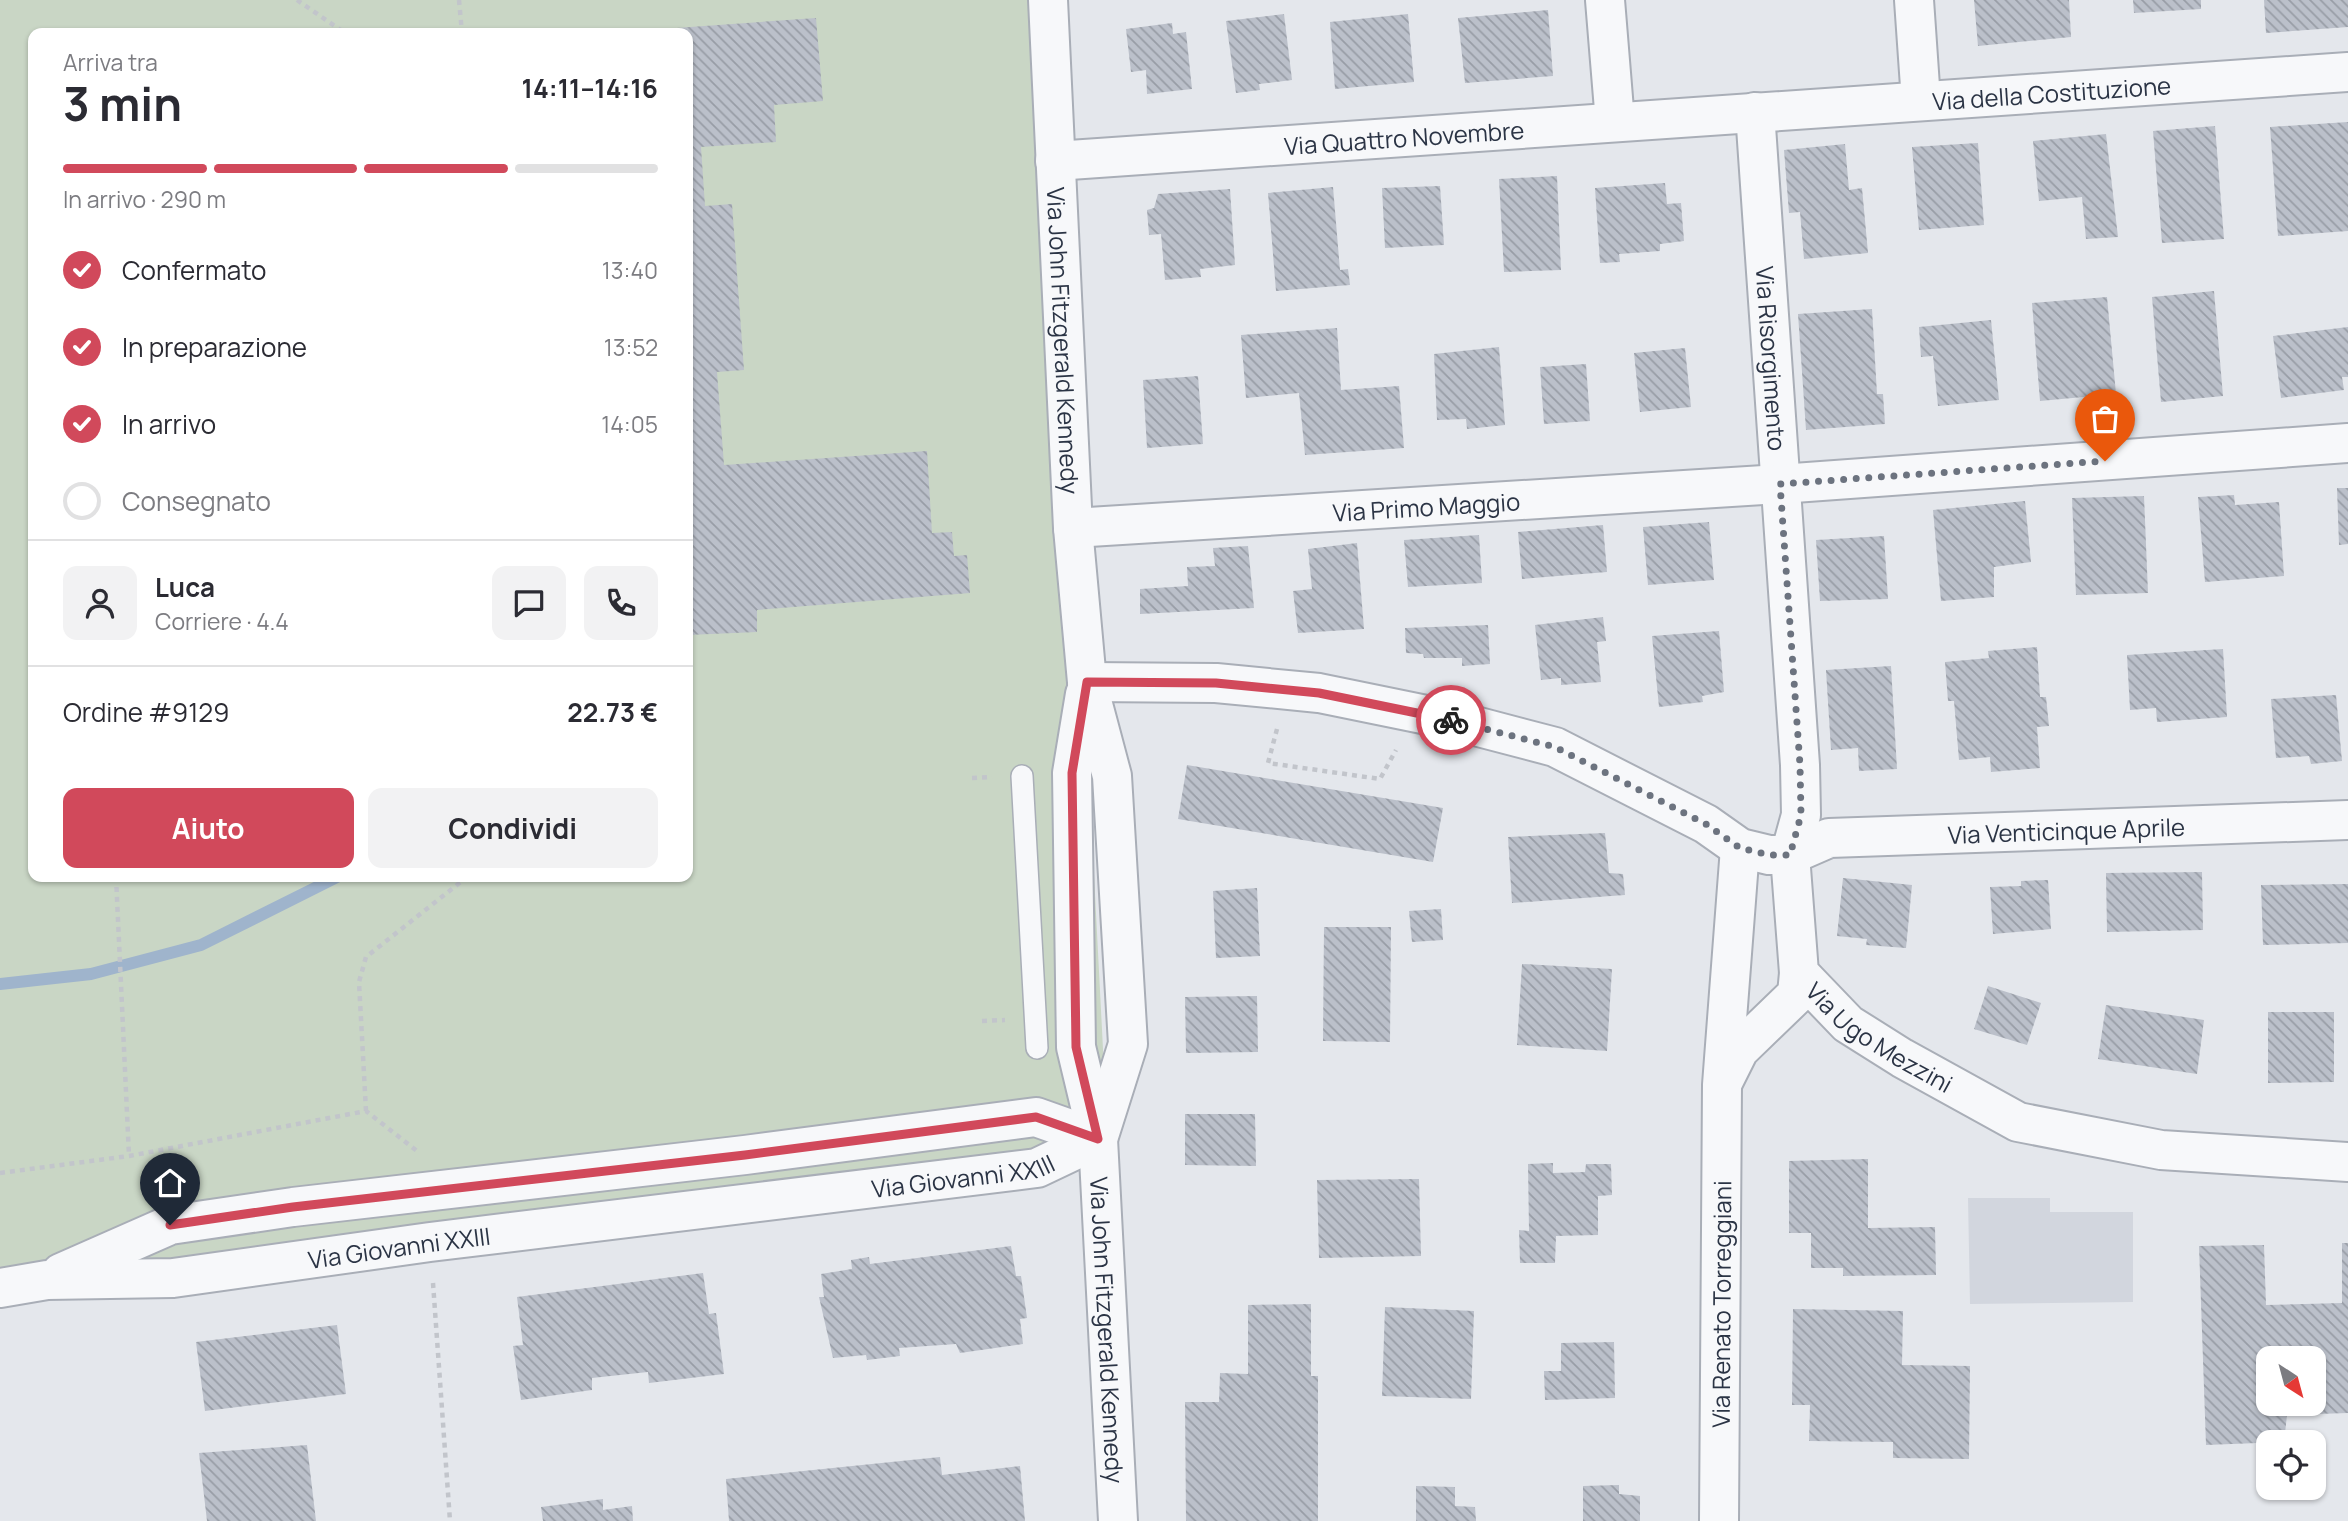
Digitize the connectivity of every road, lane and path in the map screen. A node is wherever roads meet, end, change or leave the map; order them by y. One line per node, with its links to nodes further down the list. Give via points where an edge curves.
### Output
1 (298, 0): 6 (path)
2 (459, 0): 7 (path)
3 (1048, 0): 12 (street, Via John Fitzgerald Kennedy)
4 (1605, 0): 11 (street)
5 (1914, 0): 9 (street)
6 (338, 28)
7 (462, 28)
8 (2348, 72): 9 (street, Via della Costituzione)
9 (1921, 101): 10 (street, Via della Costituzione)
10 (1755, 112): 11 (street, Via Quattro Novembre); 14 (street, Via Risorgimento)
11 (1615, 122): 12 (street, Via Quattro Novembre)
12 (1055, 161): 15 (street, Via John Fitzgerald Kennedy)
13 (2348, 443): 14 (street, Via Primo Maggio)
14 (1780, 484): 15 (street, Via Primo Maggio); 23 (street, Via Risorgimento, via 1800,765 1801,815)
15 (1073, 528): 16 (street, Via John Fitzgerald Kennedy)
16 (1087, 682): 22 (street, via 1216,683 1319,693 1456,721 1555,747 1706,824); 30 (street, Via John Fitzgerald Kennedy, via 1072,773 1076,1047); 30 (street, Via John Fitzgerald Kennedy, via 1112,776 1128,1044)
17 (1279, 722): 18 (path, via 1268,763 1380,779)
18 (1400, 742)
19 (1022, 776): 20 (path); 27 (lane)
20 (972, 778)
21 (2348, 820): 23 (street, Via Venticinque Aprile, via 1829,838)
22 (1740, 848): 23 (street); 28 (street, Via Renato Torreggiani)
23 (1790, 855): 26 (street, Via Ugo Mezzini)
24 (116, 882): 31 (path)
25 (461, 882): 29 (path, via 366,957 359,982)
26 (1798, 973): 28 (street, Via Renato Torreggiani, via 1797,994 1739,1050); 32 (street, Via Ugo Mezzini, via 1848,1024 2018,1122 2161,1150)
27 (1037, 1048)
28 (1722, 1086): 40 (street, Via Renato Torreggiani)
29 (366, 1111): 31 (path); 34 (path, via 422,1155)
30 (1098, 1139): 34 (street, Via Giovanni XXIII, via 1036,1117); 35 (street, Via Giovanni XXIII, via 1037,1168); 39 (street, Via John Fitzgerald Kennedy)
31 (130, 1156): 33 (path)
32 (2348, 1162)
33 (0, 1173)
34 (426, 1192): 36 (street, Via Giovanni XXIII, via 170,1225)
35 (430, 1242): 36 (street, Via Giovanni XXIII, via 173,1278); 38 (path)
36 (47, 1279): 37 (street, Via Giovanni XXIII)
37 (0, 1288)
38 (450, 1521)
39 (1118, 1521)
40 (1719, 1521)

